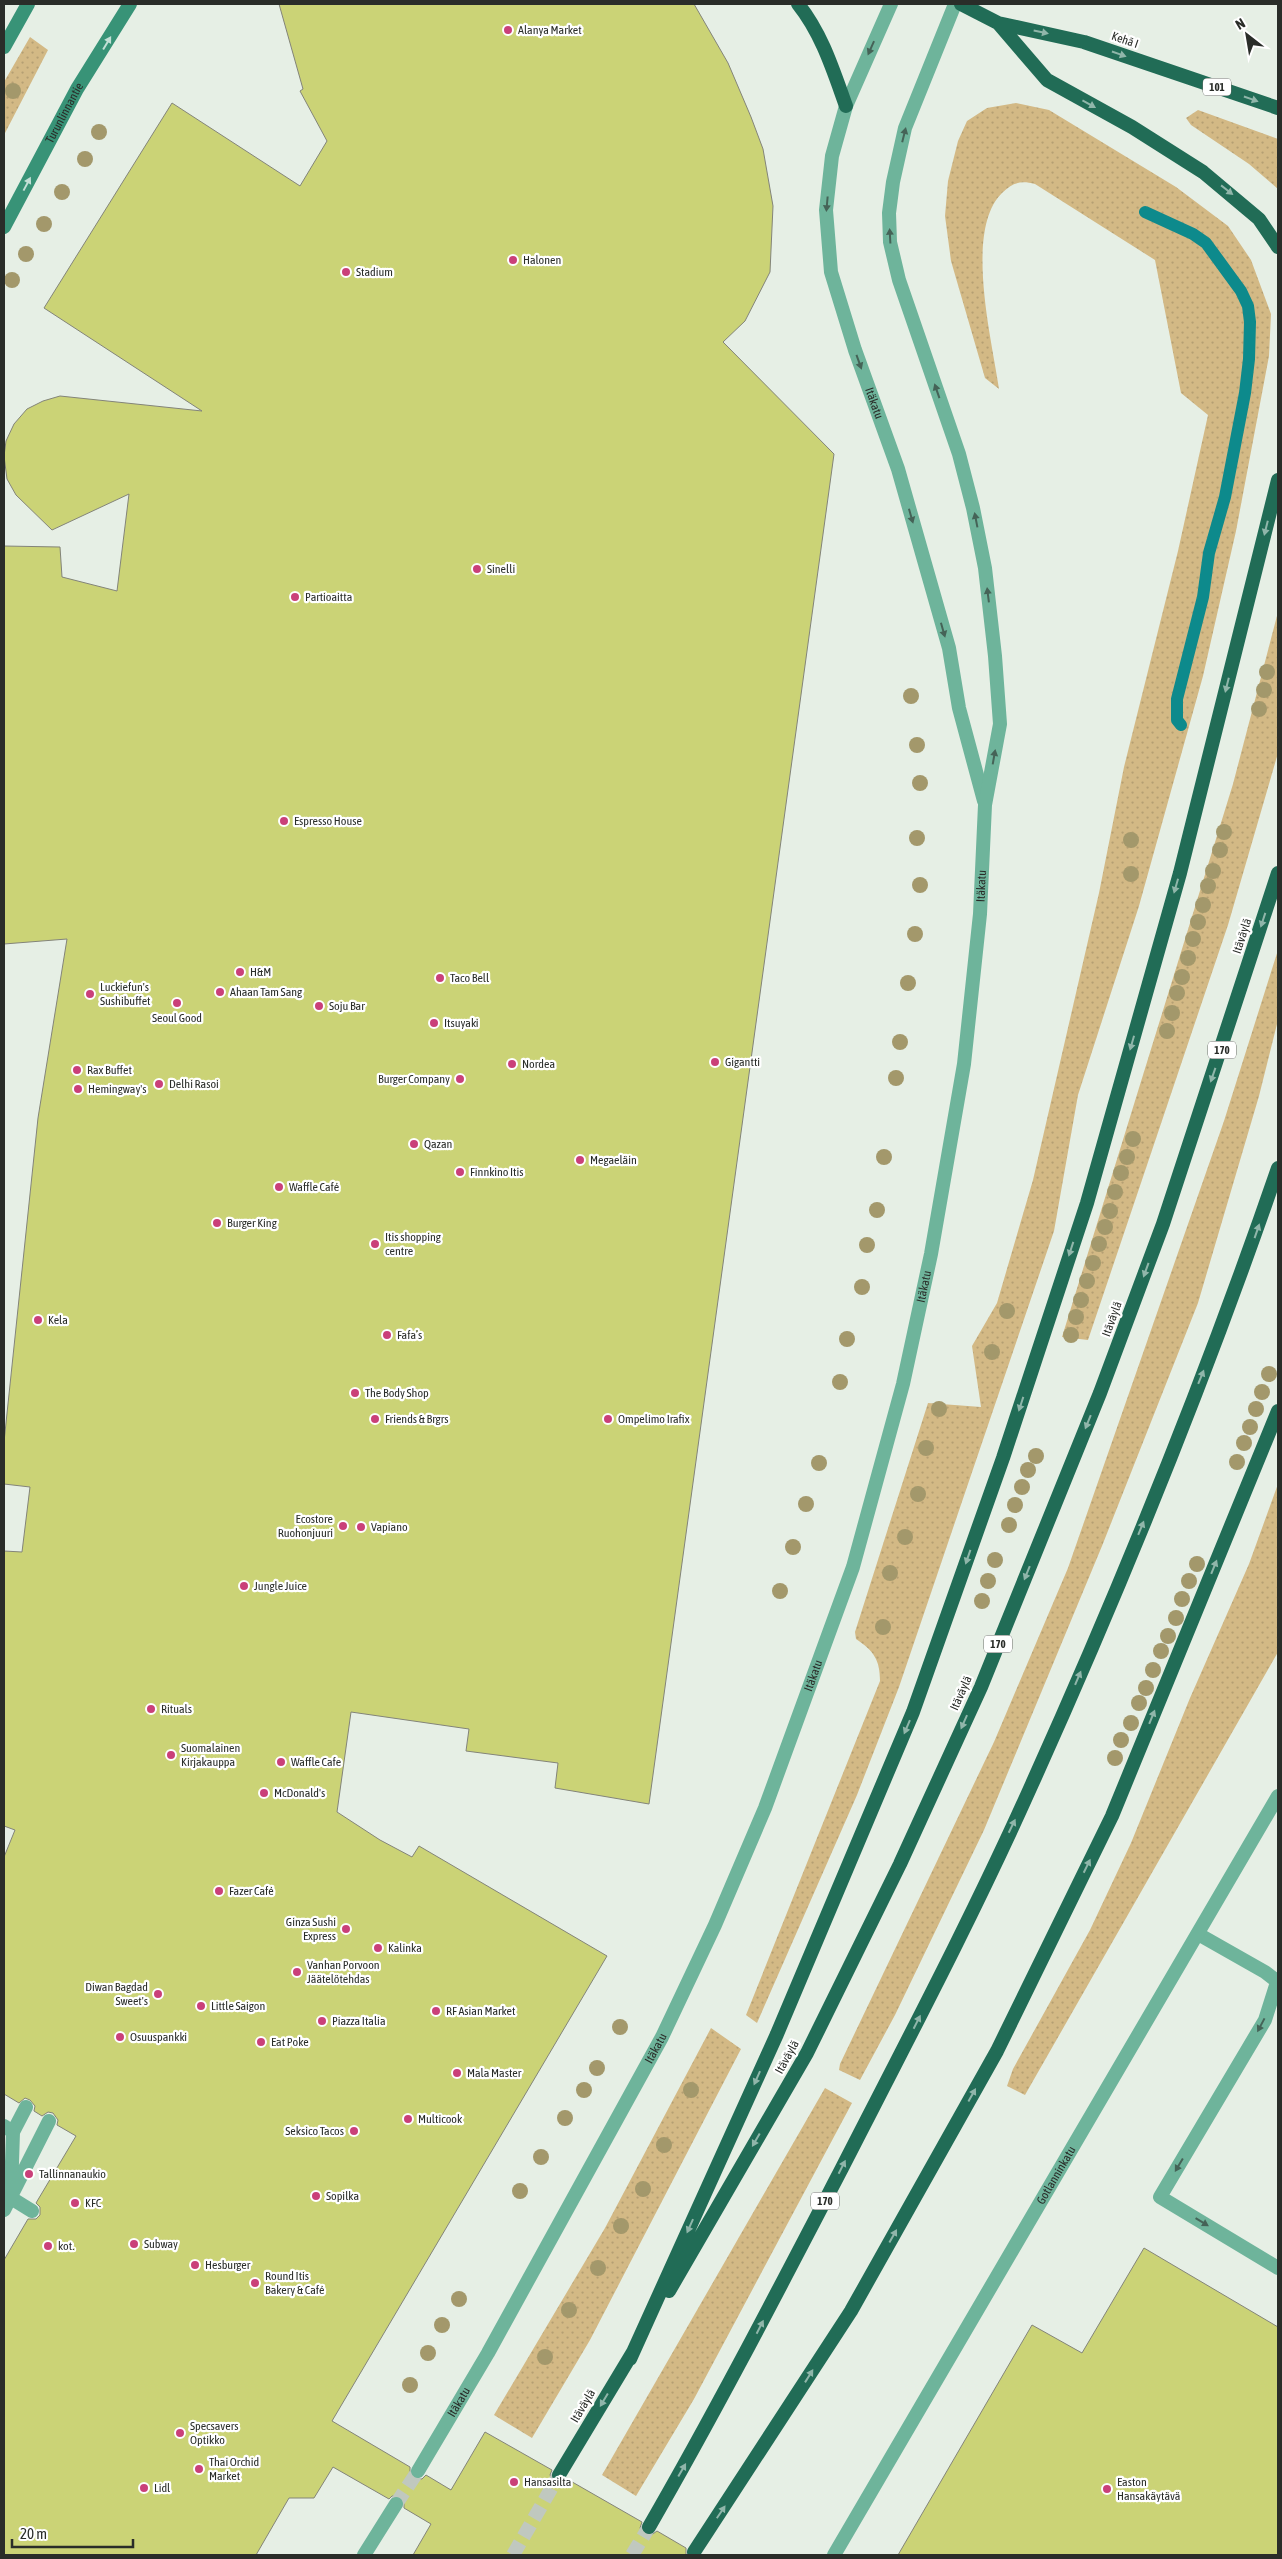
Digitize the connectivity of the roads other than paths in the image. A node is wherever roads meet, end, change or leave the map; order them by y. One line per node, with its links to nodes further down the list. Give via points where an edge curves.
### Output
1 (28, 4): 8 (main road)
2 (130, 4): 11 (main road, Turunlinnantie, one-way to 2, via 77,89)
3 (798, 4): 9 (highway, via 828,54)
4 (891, 4): 9 (street, Itäkatu, one-way to 9)
5 (955, 4): 14 (street, Itäkatu, one-way to 5, via 1000,724 985,568 959,454 898,280 890,242 893,182 905,128)
6 (961, 4): 7 (highway, Kehä I / 101)
7 (998, 23): 10 (highway, Kehä I / 101, one-way to 10, via 1084,42); 12 (highway, one-way to 12, via 1047,80 1132,127 1203,172 1259,219)
8 (4, 47)
9 (846, 106): 14 (street, Itäkatu, one-way to 14, via 832,156 826,210 831,272 898,469 949,648 959,708)
10 (1278, 108)
11 (4, 227)
12 (1278, 247)
13 (1278, 480): 27 (highway, one-way to 27, via 1174,891 1086,1203 1003,1458 913,1712 777,2034)
14 (985, 805): 28 (street, Itäkatu, via 980,914 964,1064 949,1154 903,1384 853,1567 765,1808 698,1964 662,2037 488,2353)
15 (1278, 873): 27 (highway, Itäväylä / 170, one-way to 27, via 1163,1224 1100,1393 980,1687 900,1864 807,2053)
16 (1278, 1168): 31 (highway, 170, one-way to 16, via 715,2413 912,2032 1032,1786 1126,1568 1241,1277)
17 (1278, 1411): 32 (highway, one-way to 17, via 851,2311 997,2051 1112,1816)
18 (1278, 1796): 19 (street, Gotlanninkatu)
19 (1198, 1934): 20 (street); 34 (street, Gotlanninkatu)
20 (1278, 1980): 26 (street, one-way to 26, via 1265,2020 1160,2197)
21 (26, 2106): 23 (street)
22 (49, 2121): 24 (street)
23 (8, 2129): 24 (street)
24 (7, 2204): 25 (street)
25 (32, 2211)
26 (1278, 2268)
27 (630, 2359): 29 (highway, Itäväylä / 170, one-way to 29)
28 (418, 2471)
29 (559, 2474)
30 (396, 2504): 33 (street)
31 (649, 2527)
32 (694, 2552)
33 (364, 2555)
34 (834, 2555)

